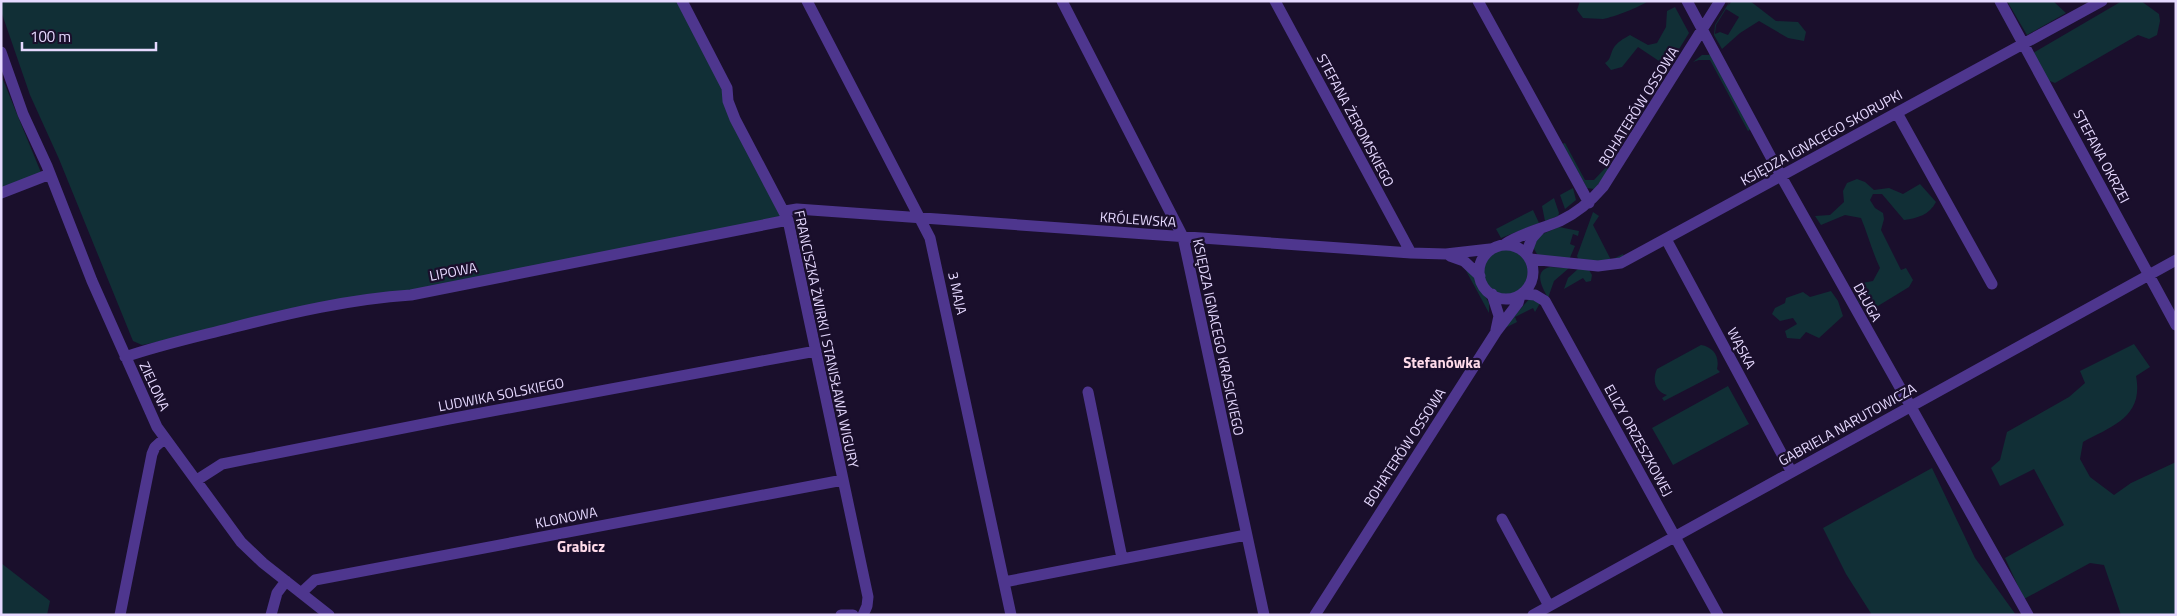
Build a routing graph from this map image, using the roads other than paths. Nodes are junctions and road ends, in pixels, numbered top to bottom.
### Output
1 (682, 1) edge
2 (807, 1) edge
3 (1062, 1) edge
4 (1275, 1) edge
5 (1478, 1) edge
6 (1687, 1) edge
7 (1720, 1) edge
8 (2000, 1) edge
9 (2102, 1) edge
10 (1702, 30) junction
11 (2023, 44) junction
12 (1, 52) edge
13 (1897, 113) junction
14 (50, 174) junction
15 (1781, 176) junction
16 (1, 193) edge
17 (1589, 202) junction
18 (786, 215) junction
19 (922, 219) junction
20 (1541, 228) junction
21 (1183, 237) junction
22 (1666, 239) junction
23 (1505, 244) junction
24 (1490, 249) junction
25 (1411, 253) junction
26 (1446, 254) junction
27 (1528, 257) junction
28 (2176, 260) edge
29 (1546, 262) junction
30 (1533, 274) junction
31 (2148, 275) junction
32 (1480, 276) junction
33 (1992, 284) dead end
34 (1492, 294) junction
35 (1521, 295) junction
36 (2176, 325) edge
37 (1496, 332) junction
38 (816, 351) junction
39 (125, 357) junction
40 (1088, 392) dead end
41 (1910, 406) junction
42 (165, 438) junction
43 (1791, 471) junction
44 (197, 480) junction
45 (843, 480) junction
46 (1502, 519) dead end
47 (1246, 535) junction
48 (1676, 537) junction
49 (1122, 558) junction
50 (286, 581) junction
51 (1004, 582) junction
52 (301, 593) junction
53 (1549, 606) junction
54 (120, 615) edge
55 (270, 615) edge
56 (329, 615) edge
57 (841, 615) edge
58 (853, 615) edge
59 (863, 615) edge
60 (1011, 615) edge
61 (1264, 615) edge
62 (1315, 615) edge
63 (1533, 615) edge
64 (1718, 615) edge
65 (2028, 615) edge

1 - 18 street, FRANCISZKA ŻWIRKI I STANISŁAWA WIGURY
2 - 19 street, 3 MAJA
3 - 21 street, KSIĘDZA IGNACEGO KRASICKIEGO
4 - 25 street, STEFANA ŻEROMSKIEGO
5 - 17 street
6 - 10 street, DŁUGA
7 - 10 street, BOHATERÓW OSSOWA
8 - 11 street, STEFANA OKRZEI
9 - 11 street, KSIĘDZA IGNACEGO SKORUPKI
10 - 15 street, DŁUGA
10 - 17 street, BOHATERÓW OSSOWA
11 - 13 street, KSIĘDZA IGNACEGO SKORUPKI
11 - 31 street, STEFANA OKRZEI
12 - 14 street, ZIELONA
13 - 15 street, KSIĘDZA IGNACEGO SKORUPKI
13 - 33 street
14 - 16 street
14 - 39 street, ZIELONA
15 - 22 street, KSIĘDZA IGNACEGO SKORUPKI
15 - 41 street, DŁUGA
17 - 20 street, BOHATERÓW OSSOWA
18 - 19 street, KRÓLEWSKA
18 - 38 street, FRANCISZKA ŻWIRKI I STANISŁAWA WIGURY
18 - 39 street, LIPOWA
19 - 21 street, KRÓLEWSKA
19 - 51 street, 3 MAJA
20 - 23 street, BOHATERÓW OSSOWA
20 - 27 street
21 - 25 street, KRÓLEWSKA
21 - 47 street, KSIĘDZA IGNACEGO KRASICKIEGO
22 - 29 street, KSIĘDZA IGNACEGO SKORUPKI
22 - 43 street, WĄSKA
23 - 24 street
23 - 27 street
24 - 26 street, KRÓLEWSKA
24 - 32 street
25 - 26 street, KRÓLEWSKA
26 - 32 street
27 - 29 street, KSIĘDZA IGNACEGO SKORUPKI
27 - 30 street
28 - 31 street, GABRIELA NARUTOWICZA
29 - 30 street
30 - 35 street
31 - 36 street, STEFANA OKRZEI
31 - 41 street, GABRIELA NARUTOWICZA
32 - 34 street
34 - 35 street
34 - 37 street
35 - 37 street, BOHATERÓW OSSOWA
35 - 48 street, ELIZY ORZESZKOWEJ
37 - 62 street, BOHATERÓW OSSOWA
38 - 44 street, LUDWIKA SOLSKIEGO
38 - 45 street, FRANCISZKA ŻWIRKI I STANISŁAWA WIGURY
39 - 42 street, ZIELONA
40 - 49 street
41 - 43 street, GABRIELA NARUTOWICZA
41 - 65 street, DŁUGA
42 - 44 street, ZIELONA
42 - 54 street
43 - 48 street, GABRIELA NARUTOWICZA
44 - 50 street, ZIELONA
45 - 52 street, KLONOWA
45 - 59 street, FRANCISZKA ŻWIRKI I STANISŁAWA WIGURY
46 - 53 street
47 - 49 street
47 - 61 street, KSIĘDZA IGNACEGO KRASICKIEGO
48 - 53 street, GABRIELA NARUTOWICZA
48 - 64 street, ELIZY ORZESZKOWEJ
49 - 51 street
50 - 52 street, ZIELONA
50 - 55 street
51 - 60 street, 3 MAJA
52 - 56 street, ZIELONA
53 - 63 street, GABRIELA NARUTOWICZA
57 - 58 street

